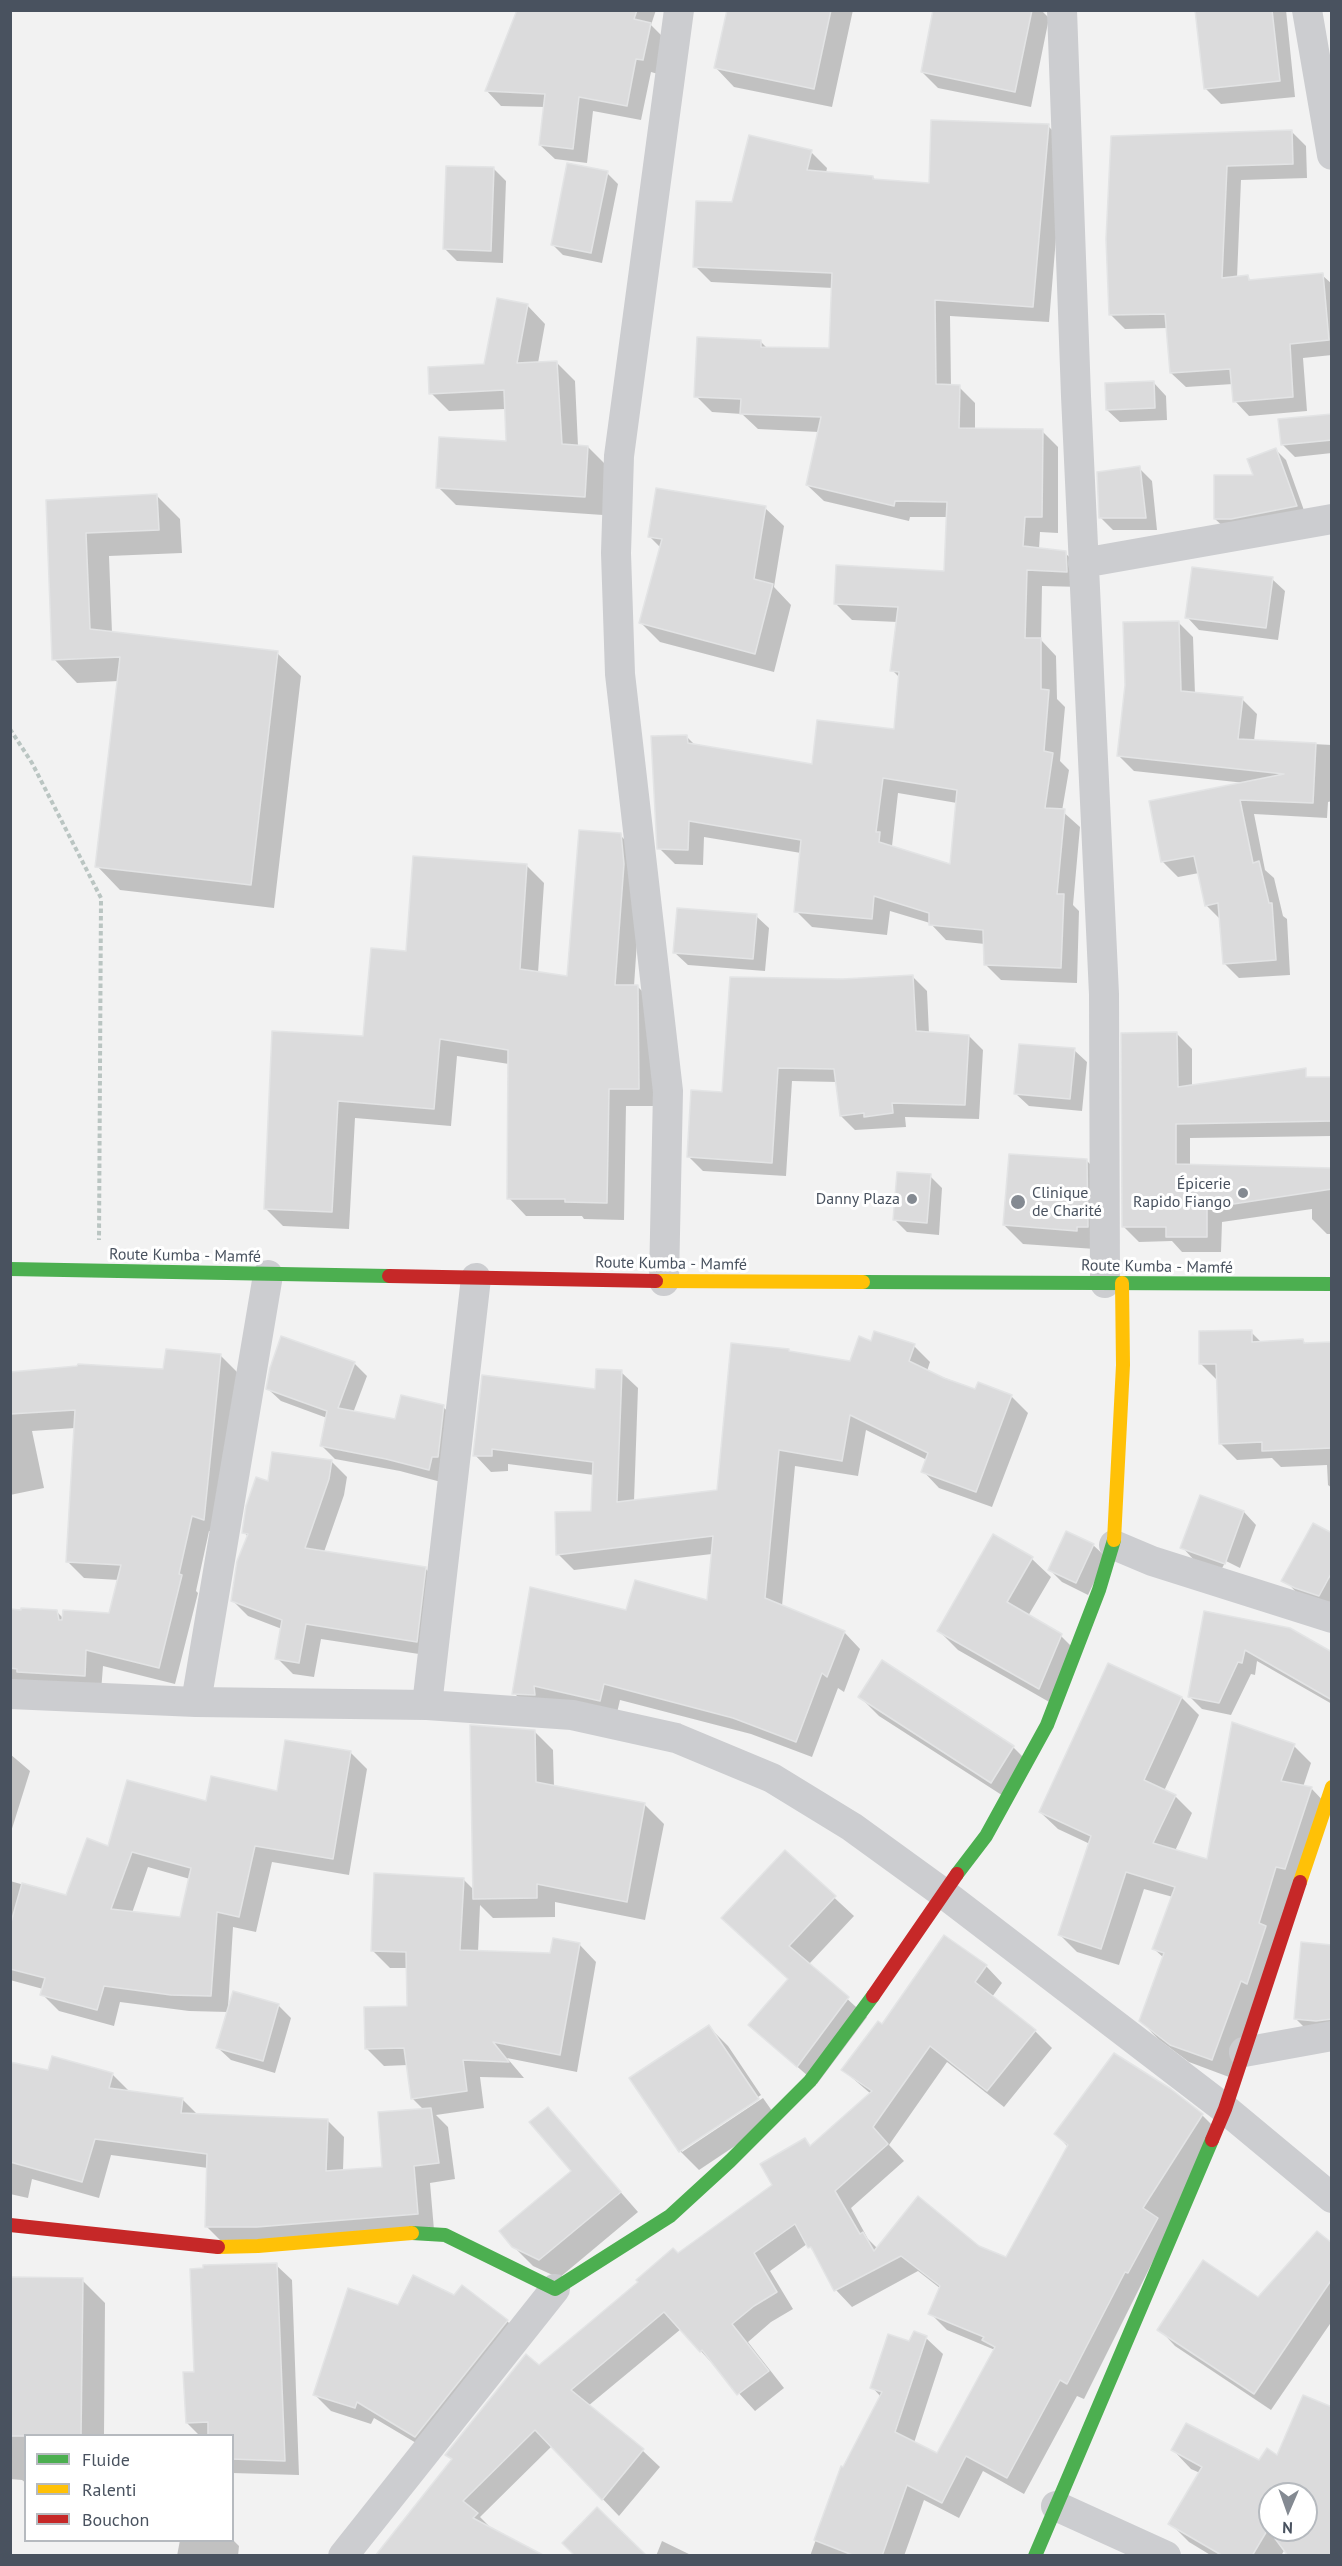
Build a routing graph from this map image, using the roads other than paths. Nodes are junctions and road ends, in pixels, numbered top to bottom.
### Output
1 (679, 10) edge
2 (1062, 10) edge
3 (1307, 10) edge
4 (1332, 155) edge
5 (1332, 519) edge
6 (1083, 563) junction
7 (10, 1269) edge
8 (268, 1275) junction
9 (476, 1278) junction
10 (664, 1281) junction
11 (1113, 1283) junction
12 (1332, 1284) edge
13 (1114, 1545) junction
14 (1332, 1618) edge
15 (10, 1694) edge
16 (196, 1702) junction
17 (427, 1705) junction
18 (1332, 1787) edge
19 (942, 1893) junction
20 (1332, 2036) edge
21 (1244, 2052) junction
22 (1225, 2109) junction
23 (1332, 2198) edge
24 (10, 2225) edge
25 (555, 2289) junction
26 (1056, 2506) junction
27 (343, 2556) edge
28 (1035, 2556) edge
29 (1166, 2556) edge

1 - 10 street
2 - 6 street
3 - 4 street
5 - 6 street
6 - 11 street
7 - 8 main road, Route Kumba - Mamfé
8 - 9 main road, Route Kumba - Mamfé
8 - 16 street
9 - 10 main road, Route Kumba - Mamfé
9 - 17 street
10 - 11 main road, Route Kumba - Mamfé
11 - 12 main road, Route Kumba - Mamfé
11 - 13 main road
13 - 14 street
13 - 19 main road
15 - 16 street
16 - 17 street
17 - 19 street
18 - 21 main road
19 - 22 street
19 - 25 main road
20 - 21 street
21 - 22 main road
22 - 23 street
22 - 26 main road
24 - 25 main road
25 - 27 street
26 - 28 main road
26 - 29 street

